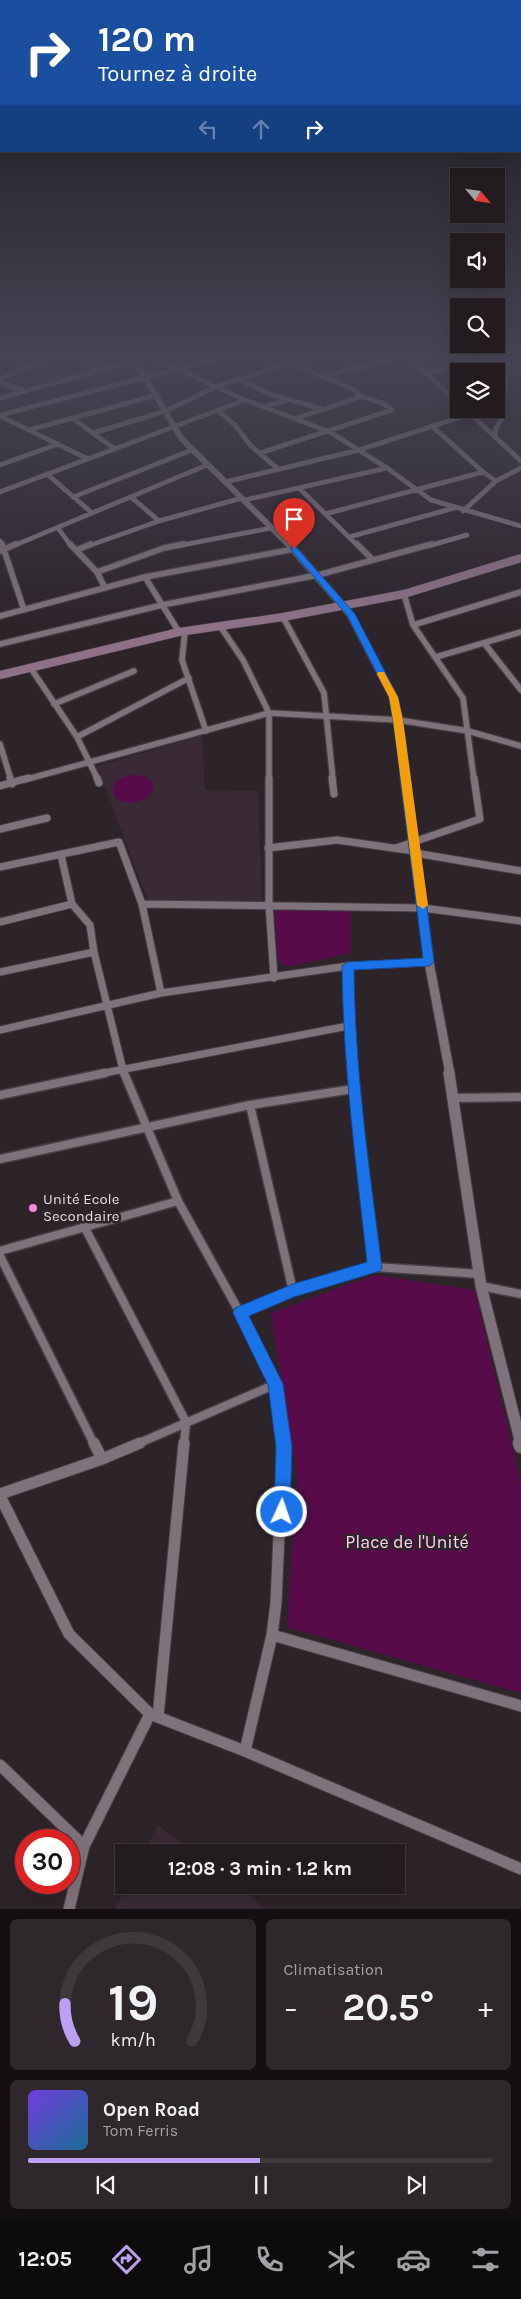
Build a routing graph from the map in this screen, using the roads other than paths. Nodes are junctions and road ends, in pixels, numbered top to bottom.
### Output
1 (47, 448) edge
2 (66, 448) edge
3 (255, 448) edge
4 (276, 448) edge
5 (357, 448) edge
6 (366, 448) edge
7 (456, 448) edge
8 (509, 448) edge
9 (115, 449) edge
10 (192, 450) joint
11 (360, 450) junction
12 (260, 453) junction
13 (88, 459) junction
14 (521, 461) edge
15 (0, 465) edge
16 (207, 465) junction
17 (278, 468) junction
18 (387, 468) junction
19 (521, 468) edge
20 (483, 472) junction
21 (47, 474) junction
22 (496, 481) junction
23 (225, 482) junction
24 (299, 488) junction
25 (415, 490) junction
26 (0, 492) edge
27 (73, 497) junction
28 (131, 498) junction
29 (244, 499) junction
30 (454, 508) junction
31 (463, 511) junction
32 (92, 513) junction
33 (325, 514) junction
34 (158, 520) junction
35 (521, 526) edge
36 (58, 528) junction
37 (272, 528) junction
38 (467, 535) dead end
39 (349, 537) junction
40 (0, 541) edge
41 (294, 549) junction
42 (2, 550) edge
43 (78, 550) junction
44 (521, 558) edge
45 (373, 560) junction
46 (97, 572) junction
47 (318, 575) junction
48 (145, 578) junction
49 (105, 588) junction
50 (521, 592) edge
51 (404, 594) junction
52 (162, 605) junction
53 (344, 606) junction
54 (24, 610) junction
55 (0, 616) edge
56 (283, 617) junction
57 (413, 625) junction
58 (220, 626) junction
59 (182, 632) junction
60 (521, 632) edge
61 (484, 643) junction
62 (0, 644) edge
63 (436, 657) junction
64 (30, 667) junction
65 (134, 672) dead end
66 (0, 675) edge
67 (189, 678) junction
68 (521, 690) edge
69 (54, 704) junction
70 (269, 714) junction
71 (328, 718) junction
72 (398, 720) junction
73 (206, 731) junction
74 (468, 731) junction
75 (77, 737) junction
76 (0, 744) edge
77 (521, 746) edge
78 (92, 762) junction
79 (99, 783) dead end
80 (12, 784) junction
81 (0, 786) edge
82 (334, 794) dead end
83 (48, 818) dead end
84 (0, 829) edge
85 (268, 848) junction
86 (414, 849) junction
87 (61, 855) junction
88 (0, 867) edge
89 (521, 871) edge
90 (72, 904) junction
91 (142, 904) junction
92 (269, 905) junction
93 (423, 908) junction
94 (0, 922) edge
95 (521, 922) edge
96 (94, 952) junction
97 (429, 962) junction
98 (348, 966) junction
99 (0, 972) edge
100 (274, 978) junction
101 (161, 993) junction
102 (107, 1006) junction
103 (348, 1026) junction
104 (0, 1030) edge
105 (122, 1068) junction
106 (353, 1089) junction
107 (0, 1095) edge
108 (521, 1097) edge
109 (454, 1098) junction
110 (250, 1105) junction
111 (147, 1128) junction
112 (0, 1159) edge
113 (178, 1201) junction
114 (84, 1226) junction
115 (0, 1251) edge
116 (0, 1256) edge
117 (375, 1267) junction
118 (480, 1274) junction
119 (481, 1286) junction
120 (293, 1291) junction
121 (521, 1294) edge
122 (240, 1313) junction
123 (276, 1384) junction
124 (186, 1422) junction
125 (521, 1446) edge
126 (102, 1459) junction
127 (0, 1495) edge
128 (272, 1635) junction
129 (521, 1706) edge
130 (154, 1716) junction
131 (245, 1751) junction
132 (0, 1765) edge
133 (84, 1846) junction
134 (521, 1869) edge
135 (69, 1909) edge

1 - 15 street
2 - 13 street
3 - 12 street
4 - 12 street
5 - 11 street
6 - 11 street
7 - 20 street
8 - 14 street
9 - 13 street
10 - 16 street
10 - 27 street
11 - 17 street
11 - 18 street
12 - 17 street
13 - 21 street
16 - 23 street
16 - 28 street
17 - 23 street
18 - 24 street
18 - 25 street
19 - 22 street
20 - 22 street
20 - 25 street
21 - 26 street
21 - 27 street
22 - 31 street
23 - 29 street
24 - 29 street
24 - 33 street
25 - 30 street
25 - 33 street
27 - 32 street
28 - 32 street
28 - 34 street
29 - 34 street
29 - 37 street
30 - 31 street
30 - 39 street
31 - 35 street
32 - 36 street
33 - 39 street
34 - 43 street
36 - 42 street
36 - 43 street
37 - 41 street
37 - 46 street
38 - 45 street
39 - 45 street
40 - 42 street
41 - 47 street
41 - 48 street
42 - 54 street
43 - 46 street
44 - 51 main road
45 - 47 street
46 - 49 street
47 - 52 street
47 - 53 street
48 - 49 street
48 - 52 street
49 - 54 street
50 - 57 street
51 - 53 main road
51 - 57 street
52 - 59 street
52 - 62 street
53 - 56 main road
53 - 72 street
54 - 55 street
56 - 58 main road
56 - 71 street
57 - 63 street
58 - 59 main road
58 - 70 street
59 - 64 main road
59 - 67 street
60 - 61 street
61 - 63 street
61 - 68 street
63 - 74 street
64 - 66 main road
64 - 69 street
65 - 69 street
67 - 73 street
67 - 75 street
69 - 75 street
70 - 71 street
70 - 73 street
70 - 85 street
71 - 72 street
71 - 82 street
72 - 74 street
72 - 86 street
73 - 78 street
74 - 77 street
74 - 86 street
75 - 78 street
76 - 80 street
78 - 79 street
78 - 80 street
80 - 81 street
83 - 84 street
85 - 86 street
85 - 92 street
86 - 89 street
86 - 93 street
87 - 88 street
87 - 90 street
87 - 91 street
90 - 94 street
90 - 96 street
91 - 92 street
91 - 101 street
92 - 93 street
92 - 100 street
93 - 95 street
93 - 97 street
96 - 99 street
96 - 102 street
97 - 98 street
97 - 109 street
98 - 100 street
98 - 103 street
100 - 101 street
101 - 102 street
102 - 104 street
102 - 105 street
103 - 105 street
103 - 106 street
105 - 107 street
105 - 111 street
106 - 110 street
106 - 117 street
108 - 109 street
109 - 118 street
110 - 111 street
110 - 120 street
111 - 112 street
111 - 113 street
113 - 114 street
113 - 122 street
114 - 115 street
114 - 124 street
116 - 126 street
117 - 118 street
117 - 120 street
118 - 119 street
119 - 121 street
119 - 125 street
120 - 122 street
122 - 123 street
123 - 124 street
123 - 128 street
124 - 126 street
124 - 130 street
126 - 127 street
127 - 130 street
128 - 129 street
128 - 131 street
130 - 131 street
130 - 133 street
131 - 134 street
132 - 133 street
133 - 135 street

